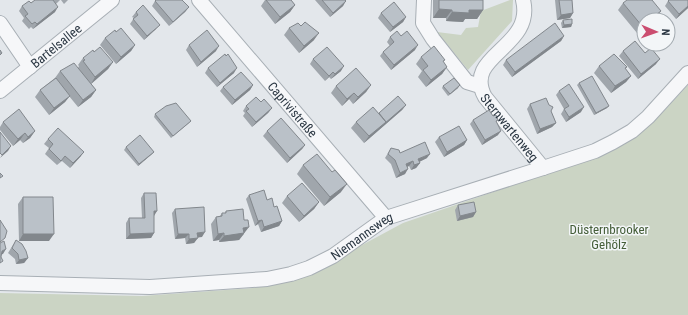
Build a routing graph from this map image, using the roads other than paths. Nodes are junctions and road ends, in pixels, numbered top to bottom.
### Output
1 (112, 0) edge
2 (199, 0) edge
3 (424, 0) edge
4 (523, 0) edge
5 (0, 23) edge
6 (30, 67) junction
7 (688, 73) edge
8 (480, 86) junction
9 (0, 91) edge
10 (543, 168) junction
11 (386, 218) junction
12 (0, 283) edge

1 - 6 street, Bartelsallee
2 - 11 street, Caprivistraße
3 - 8 street, Sternwartenweg
4 - 8 street, Sternwartenweg
5 - 6 street
6 - 9 street, Bartelsallee
7 - 10 street, Niemannsweg
8 - 10 street, Sternwartenweg
10 - 11 street, Niemannsweg
11 - 12 street, Niemannsweg

